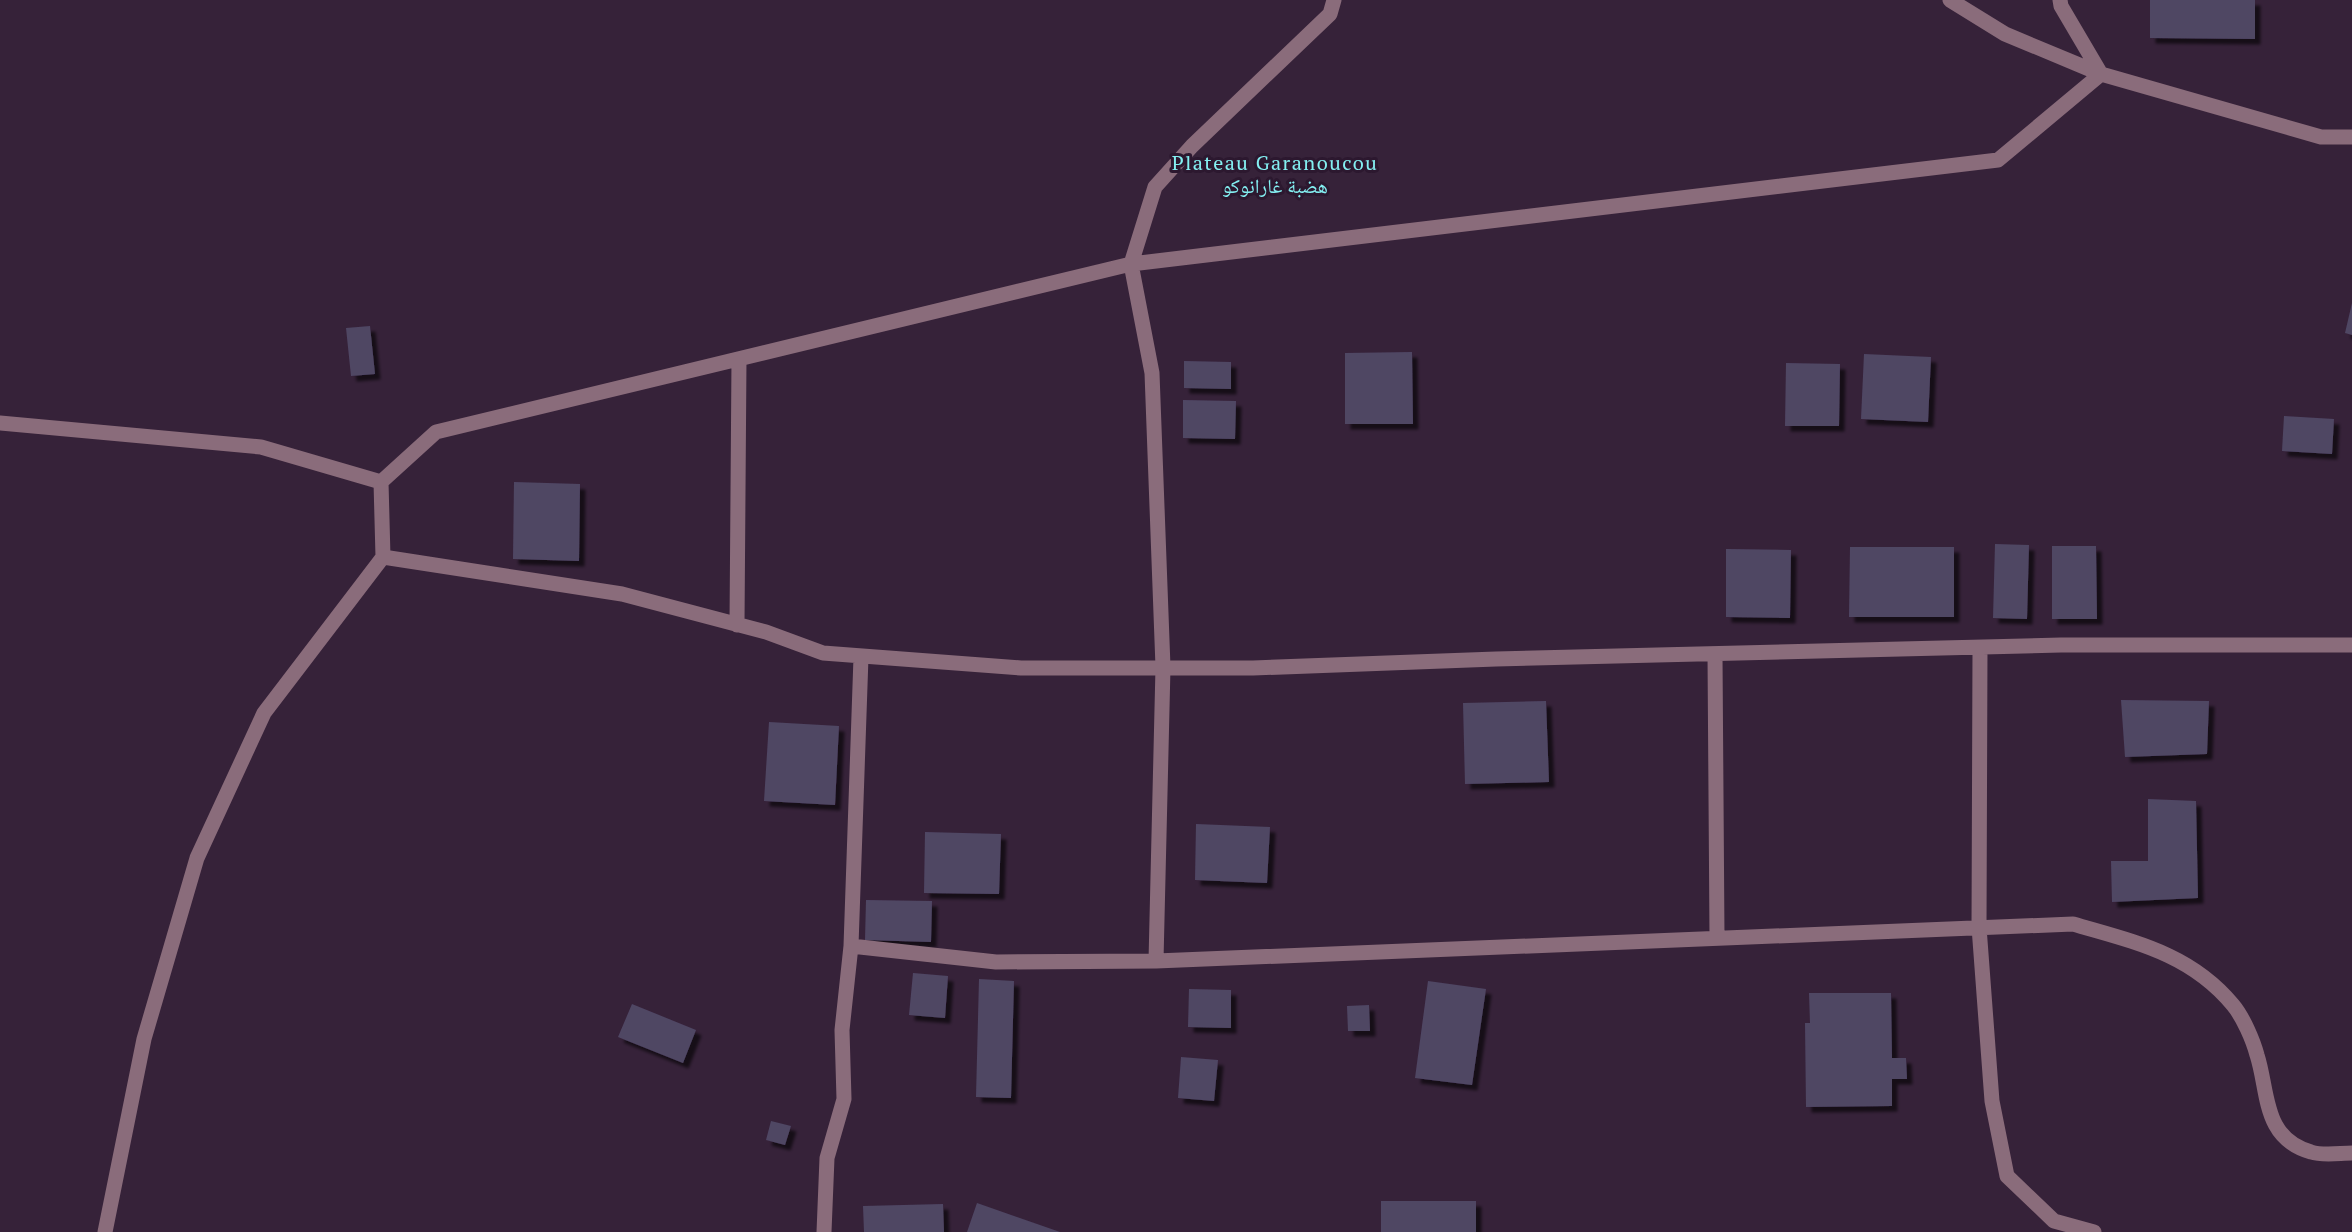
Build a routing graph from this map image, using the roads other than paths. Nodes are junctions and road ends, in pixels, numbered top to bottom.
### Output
1 (1334, 0) edge
2 (1950, 0) edge
3 (2060, 0) edge
4 (2101, 74) junction
5 (2352, 137) edge
6 (1131, 264) junction
7 (739, 359) junction
8 (0, 423) edge
9 (381, 482) junction
10 (383, 557) junction
11 (737, 625) junction
12 (2352, 645) edge
13 (1980, 648) junction
14 (1715, 655) junction
15 (861, 657) junction
16 (1163, 668) junction
17 (1979, 927) junction
18 (1717, 937) junction
19 (851, 946) junction
20 (1156, 961) junction
21 (2352, 1153) edge
22 (105, 1232) edge
23 (824, 1232) edge
24 (2094, 1232) edge

1 - 6 street
2 - 4 street
3 - 4 street
4 - 5 street
4 - 6 street
6 - 7 street
6 - 16 street
7 - 9 street
7 - 11 street
8 - 9 street
9 - 10 street
10 - 11 street
10 - 22 street
11 - 15 street
12 - 13 street
13 - 14 street
13 - 17 street
14 - 16 street
14 - 18 street
15 - 16 street
15 - 19 street
16 - 20 street
17 - 18 street
17 - 21 street
17 - 24 street
18 - 20 street
19 - 20 street
19 - 23 street

